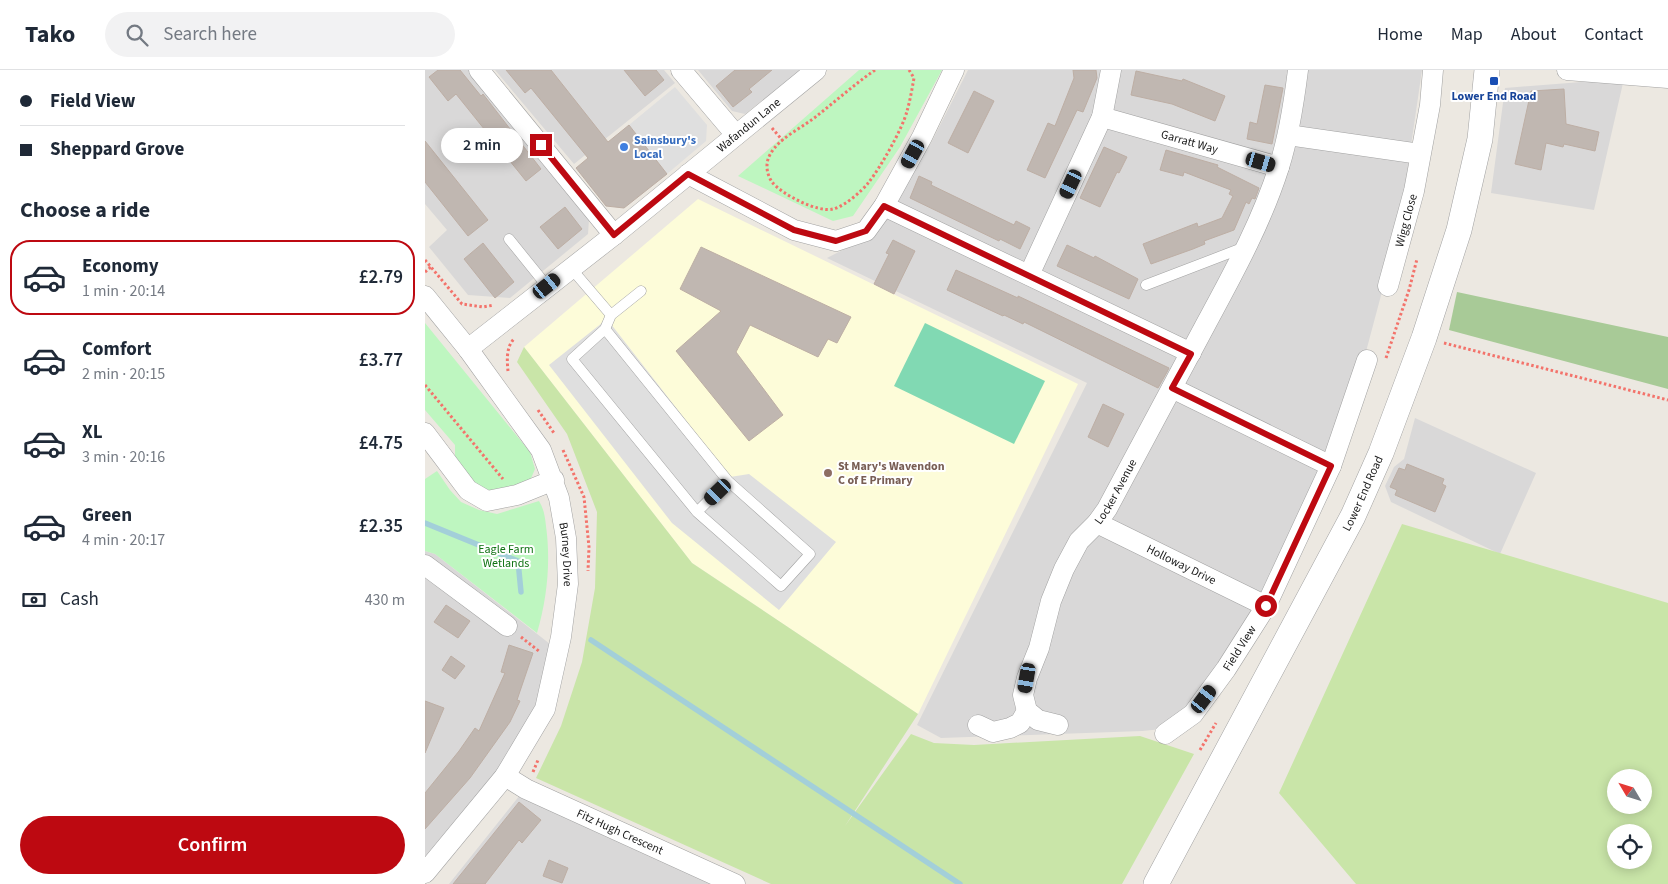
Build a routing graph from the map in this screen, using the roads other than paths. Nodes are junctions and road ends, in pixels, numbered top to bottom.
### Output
1 (479, 70) edge
2 (681, 70) edge
3 (816, 70) edge
4 (954, 70) edge
5 (1111, 70) edge
6 (1298, 70) edge
7 (1433, 70) edge
8 (1487, 70) edge
9 (1567, 70) edge
10 (1668, 78) edge
11 (1102, 117) junction
12 (737, 135) junction
13 (1288, 135) junction
14 (1420, 154) junction
15 (1279, 167) junction
16 (688, 174) junction
17 (884, 206) junction
18 (614, 235) junction
19 (509, 239) dead end
20 (1245, 246) junction
21 (570, 267) junction
22 (1029, 275) junction
23 (547, 286) junction
24 (1146, 286) dead end
25 (1388, 286) dead end
26 (641, 291) dead end
27 (425, 296) edge
28 (611, 315) junction
29 (605, 329) junction
30 (468, 349) junction
31 (1191, 354) junction
32 (1367, 360) dead end
33 (1172, 388) junction
34 (425, 433) edge
35 (1331, 466) junction
36 (553, 480) junction
37 (729, 481) junction
38 (697, 512) junction
39 (1097, 523) junction
40 (425, 565) edge
41 (1266, 606) junction
42 (507, 626) road end
43 (1027, 711) junction
44 (978, 725) dead end
45 (1058, 725) dead end
46 (1165, 734) dead end
47 (514, 781) junction
48 (425, 873) edge
49 (735, 884) edge
50 (1156, 884) edge

1 - 18 street
2 - 12 street
3 - 12 street, Wafandun Lane
4 - 17 street
5 - 11 street
6 - 13 street, Locker Avenue
7 - 14 street, Wigg Close
8 - 50 street, Lower End Road
9 - 10 street
11 - 15 street, Garratt Way
11 - 22 street
12 - 16 street, Wafandun Lane
13 - 14 street
13 - 15 street, Locker Avenue
14 - 25 street, Wigg Close
15 - 20 street, Locker Avenue
16 - 17 street
16 - 18 street, Wafandun Lane
17 - 22 street
18 - 21 street, Wafandun Lane
19 - 23 lane
20 - 24 lane
20 - 31 street, Locker Avenue
21 - 23 street, Wafandun Lane
21 - 28 lane
22 - 31 street
23 - 30 street, Wafandun Lane
26 - 28 lane
27 - 30 street, Burney Drive
28 - 29 lane
29 - 37 lane
29 - 38 lane
30 - 36 street, Burney Drive
31 - 33 street, Locker Avenue
32 - 35 street, Field View
33 - 35 street
33 - 39 street, Locker Avenue
34 - 36 street
35 - 41 street, Field View
36 - 47 street, Burney Drive
37 - 38 lane
37 - 38 lane
39 - 41 street, Holloway Drive
39 - 43 street, Locker Avenue
40 - 42 street
41 - 46 street, Field View
43 - 44 street
43 - 45 street
47 - 48 street, Burney Drive
47 - 49 street, Fitz Hugh Crescent

